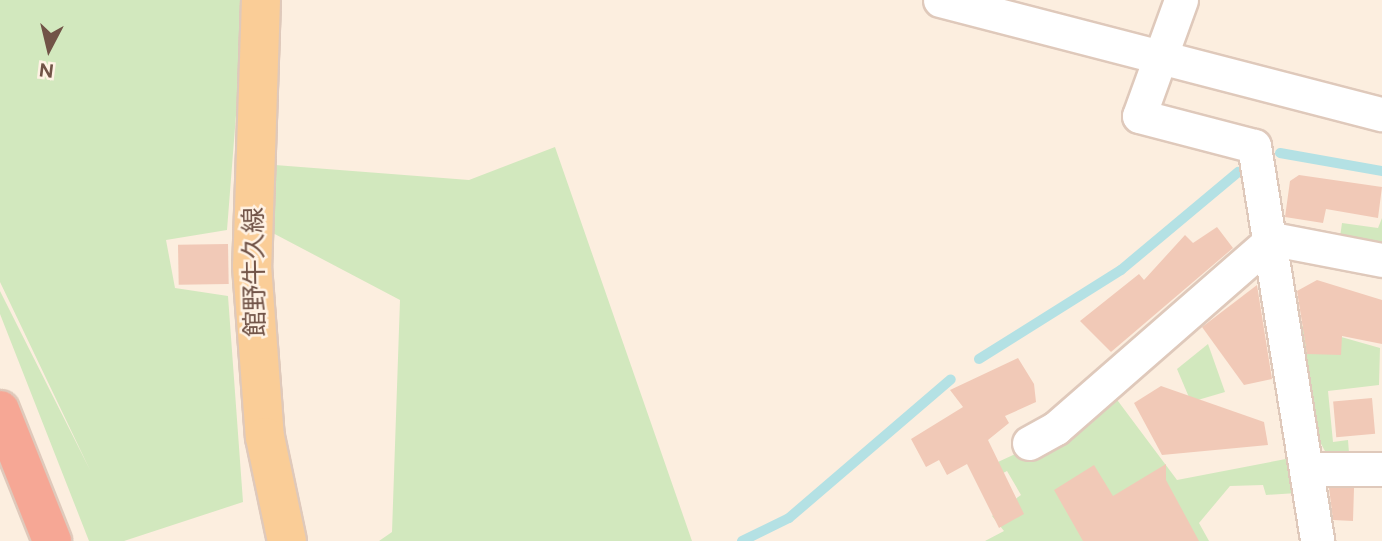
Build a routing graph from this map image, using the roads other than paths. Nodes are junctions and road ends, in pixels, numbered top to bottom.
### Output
1 (261, 0) edge
2 (940, 0) edge
3 (1181, 0) edge
4 (1157, 59) junction
5 (1382, 114) edge
6 (1273, 239) junction
7 (1382, 260) edge
8 (0, 410) edge
9 (1029, 443) dead end
10 (1382, 468) edge
11 (1306, 469) junction
12 (52, 541) edge
13 (287, 541) edge
14 (1317, 541) edge

1 - 13 main road, 館野牛久線
2 - 4 street
3 - 4 street
4 - 5 street
4 - 6 street
6 - 7 street
6 - 9 street
6 - 11 street
8 - 12 highway
10 - 11 street
11 - 14 street

